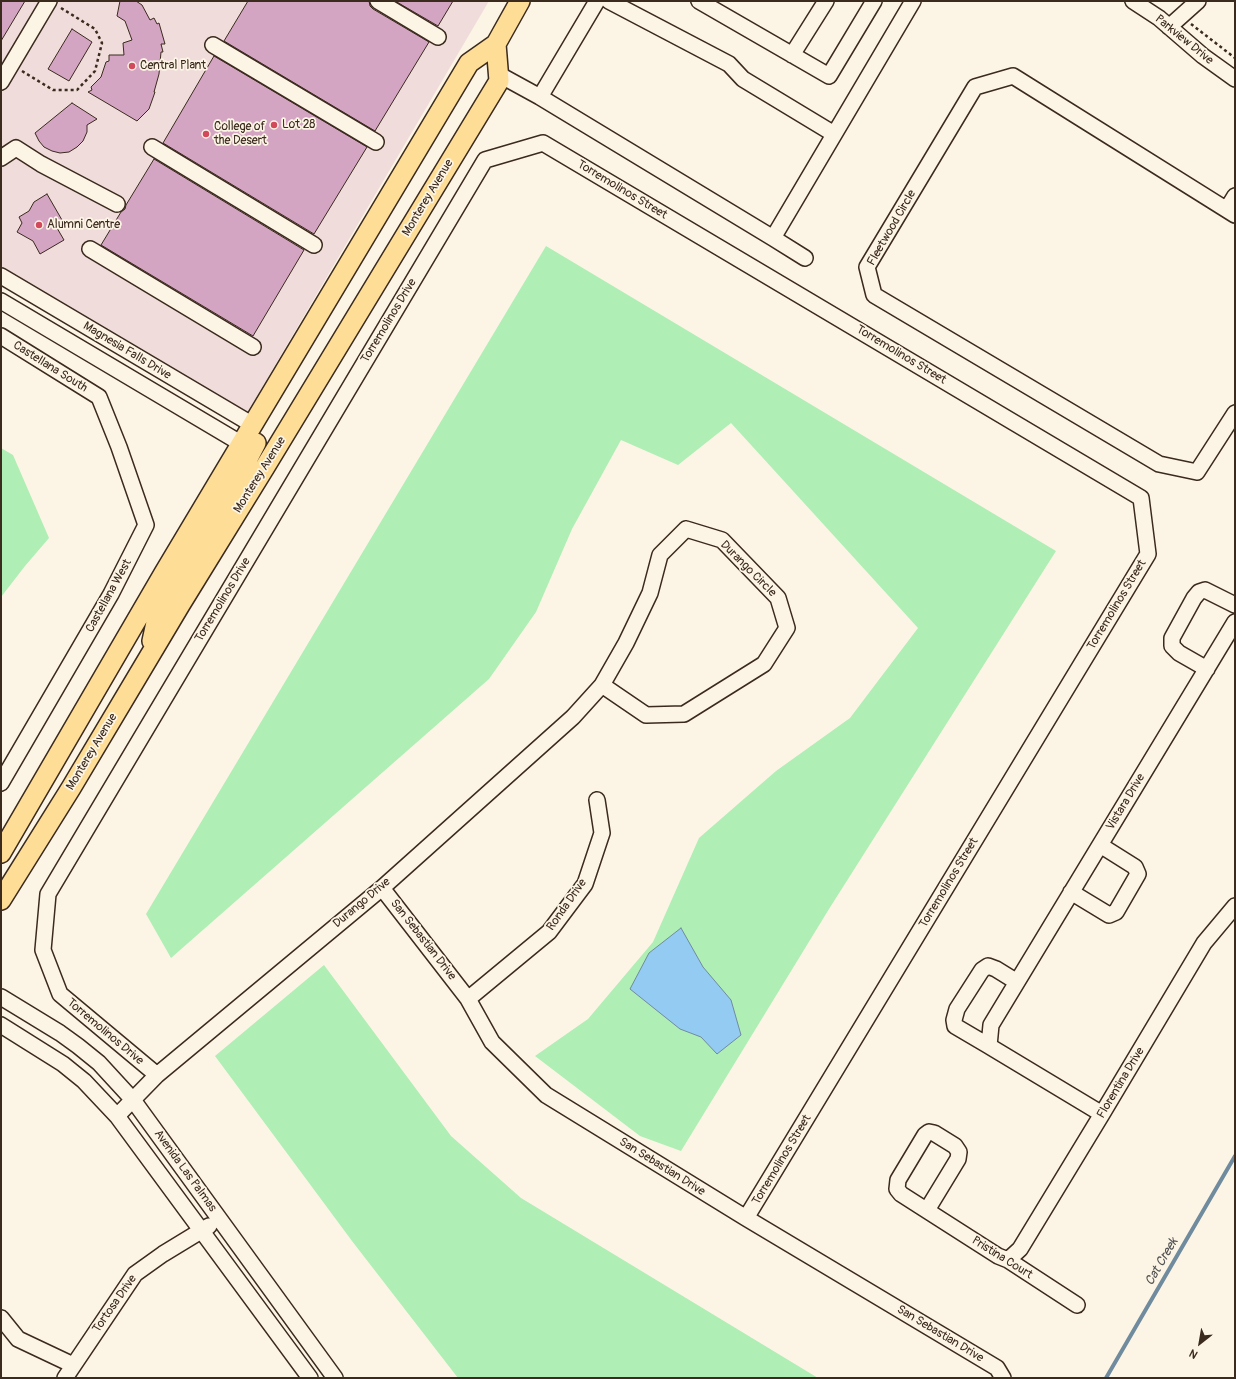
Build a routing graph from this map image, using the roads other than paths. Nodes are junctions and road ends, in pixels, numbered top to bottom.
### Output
1 (378, 1) edge
2 (520, 1) edge
3 (597, 1) edge
4 (609, 1) edge
5 (699, 1) edge
6 (826, 1) edge
7 (874, 1) edge
8 (913, 1) edge
9 (1133, 1) edge
10 (1198, 1) edge
11 (53, 3) edge
12 (1169, 27) junction
13 (438, 37) dead end
14 (496, 44) junction
15 (213, 45) dead end
16 (792, 55) junction
17 (498, 74) junction
18 (1235, 79) edge
19 (1, 82) edge
20 (540, 97) junction
21 (834, 134) junction
22 (376, 142) dead end
23 (543, 143) joint
24 (152, 146) dead end
25 (1, 158) edge
26 (1235, 196) edge
27 (117, 204) dead end
28 (1231, 212) edge
29 (773, 238) junction
30 (314, 245) dead end
31 (90, 249) dead end
32 (806, 258) dead end
33 (1, 276) edge
34 (1, 301) edge
35 (1, 336) edge
36 (253, 347) dead end
37 (99, 397) joint
38 (1235, 413) edge
39 (253, 425) junction
40 (242, 444) junction
41 (1235, 605) edge
42 (1234, 625) edge
43 (148, 658) junction
44 (1207, 669) junction
45 (602, 685) junction
46 (1, 783) edge
47 (596, 800) dead end
48 (1100, 845) junction
49 (1, 853) edge
50 (382, 888) junction
51 (1072, 892) junction
52 (1, 900) edge
53 (1235, 906) edge
54 (1017, 982) junction
55 (1, 997) edge
56 (468, 999) junction
57 (23, 1011) junction
58 (6, 1028) edge
59 (989, 1046) junction
60 (157, 1075) junction
61 (133, 1100) junction
62 (1102, 1114) junction
63 (117, 1116) junction
64 (927, 1210) junction
65 (746, 1218) junction
66 (219, 1219) junction
67 (202, 1231) junction
68 (1008, 1260) junction
69 (1077, 1305) dead end
70 (1, 1318) edge
71 (73, 1365) junction
72 (65, 1378) edge
73 (310, 1378) edge
74 (335, 1378) edge
75 (1003, 1378) edge

1 - 13 street
2 - 14 main road
3 - 20 street
4 - 21 street
5 - 16 street
6 - 16 street
7 - 16 street
8 - 21 street
9 - 12 street, Parkview Drive
10 - 12 street
11 - 19 street
12 - 18 street, Parkview Drive
14 - 17 main road, Monterey Avenue
14 - 39 main road
15 - 22 street
17 - 20 street
17 - 43 main road, Monterey Avenue
20 - 29 street
21 - 29 street
23 - 60 street, Torremolinos Drive
23 - 65 street, Torremolinos Street
24 - 30 street
25 - 27 street
26 - 28 street
28 - 38 street, Fleetwood Circle
29 - 32 street
31 - 36 street
33 - 39 street, Magnesia Falls Drive
34 - 40 street, Magnesia Falls Drive
35 - 37 street, Castellana South
37 - 46 street, Castellana West
39 - 40 main road
39 - 43 main road
40 - 49 main road
41 - 44 street
42 - 44 street, Vistara Drive
43 - 52 main road, Monterey Avenue
44 - 48 street, Vistara Drive
45 - 45 street, Durango Circle
45 - 50 street, Durango Drive
47 - 56 street, Ronda Drive
48 - 51 street, Vistara Drive
48 - 51 street
50 - 56 street, San Sebastian Drive
50 - 60 street, Durango Drive
51 - 54 street, Vistara Drive
53 - 62 street, Florentina Drive
54 - 59 street, Vistara Drive
54 - 59 street
55 - 57 street, Avenida Las Palmas
56 - 65 street, San Sebastian Drive
57 - 58 street
57 - 61 street, Avenida Las Palmas
58 - 63 street, Avenida Las Palmas
59 - 62 street
60 - 61 street, Durango Drive
61 - 63 street, Durango Drive
61 - 66 street, Avenida Las Palmas
62 - 68 street, Florentina Drive
63 - 67 street, Avenida Las Palmas
64 - 64 street, Pristina Court
64 - 68 street, Pristina Court
65 - 75 street, San Sebastian Drive
66 - 67 street, Tortosa Drive
66 - 74 street, Avenida Las Palmas
67 - 71 street, Tortosa Drive
67 - 73 street, Avenida Las Palmas
68 - 69 street, Pristina Court
70 - 71 street
71 - 72 street, Tortosa Drive

